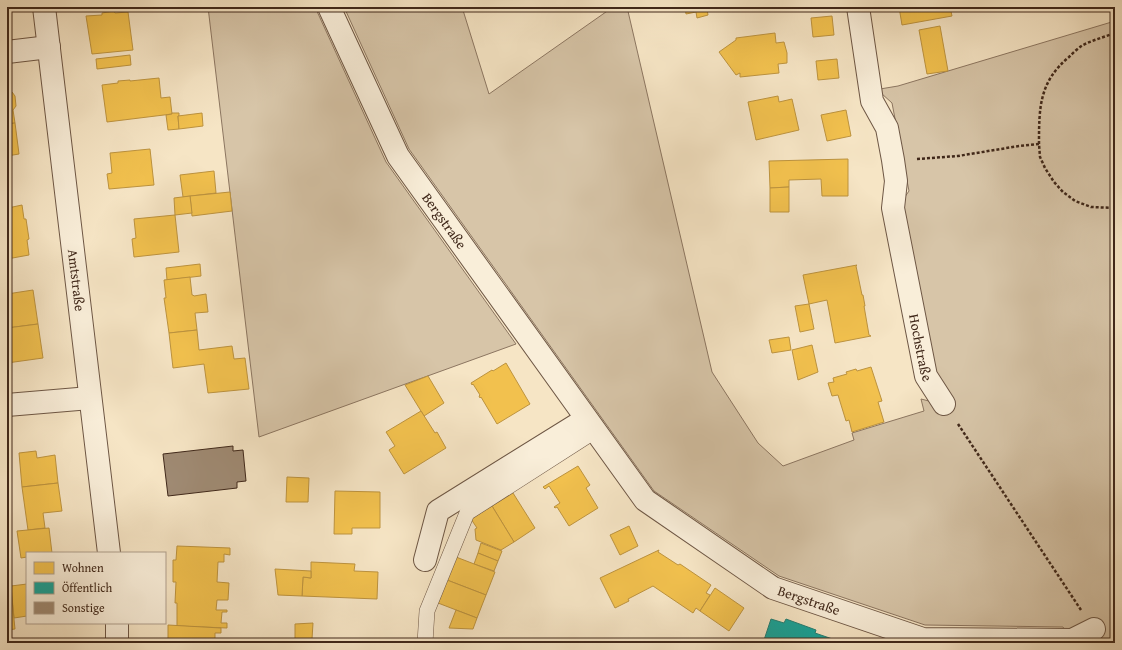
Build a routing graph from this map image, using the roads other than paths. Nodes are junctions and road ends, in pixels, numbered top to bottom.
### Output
1 (44, 7) edge
2 (329, 7) edge
3 (858, 7) edge
4 (49, 47) junction
5 (7, 52) edge
6 (90, 398) junction
7 (944, 404) road end
8 (7, 405) edge
9 (590, 425) junction
10 (109, 552) edge
11 (425, 560) dead end
12 (117, 624) edge
13 (1094, 629) road end
14 (117, 643) edge
15 (425, 643) edge

1 - 4 street, Amtstraße
2 - 9 street, Bergstraße
3 - 7 street, Hochstraße
4 - 5 street
4 - 6 street, Amtstraße
6 - 8 street
6 - 10 street, Amtstraße
9 - 11 street
9 - 13 street, Bergstraße
9 - 15 lane
12 - 14 street

